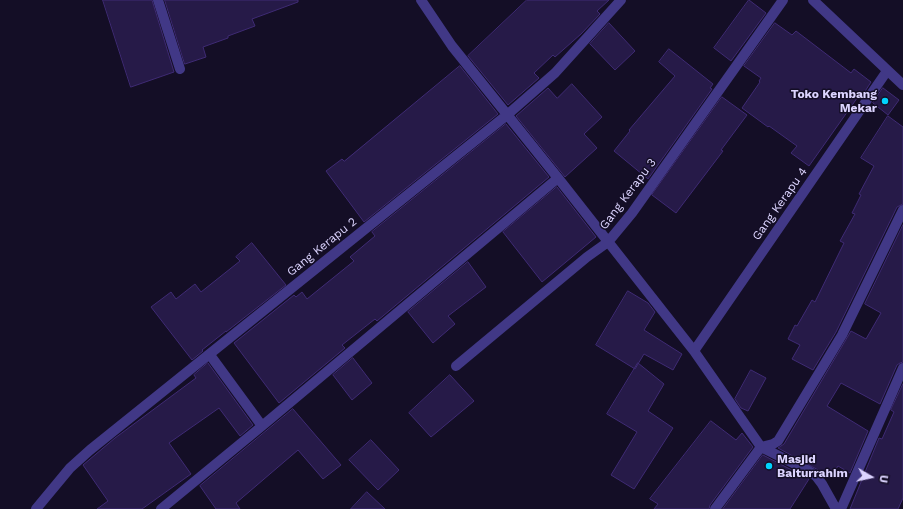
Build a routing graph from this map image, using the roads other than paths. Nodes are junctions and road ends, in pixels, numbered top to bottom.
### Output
1 (158, 0) edge
2 (421, 0) edge
3 (621, 0) edge
4 (783, 0) edge
5 (813, 0) edge
6 (180, 69) dead end
7 (888, 71) junction
8 (903, 85) edge
9 (507, 115) junction
10 (558, 178) junction
11 (903, 210) edge
12 (608, 242) junction
13 (694, 351) junction
14 (210, 355) junction
15 (456, 366) dead end
16 (903, 368) edge
17 (262, 426) junction
18 (761, 447) junction
19 (36, 509) edge
20 (161, 509) edge
21 (715, 509) edge
22 (836, 509) edge
23 (841, 509) edge

1 - 6 street
2 - 9 street
3 - 9 street, Gang Kerapu 2
4 - 12 street, Gang Kerapu 3
5 - 7 street
7 - 8 street
7 - 13 street, Gang Kerapu 4
9 - 10 street
9 - 14 street, Gang Kerapu 2
10 - 12 street
10 - 17 street
11 - 18 street
12 - 13 street
12 - 15 street, Gang Kerapu 3
13 - 18 street
14 - 17 street
14 - 19 street, Gang Kerapu 2
16 - 23 street
17 - 20 street
18 - 21 street
18 - 22 street

